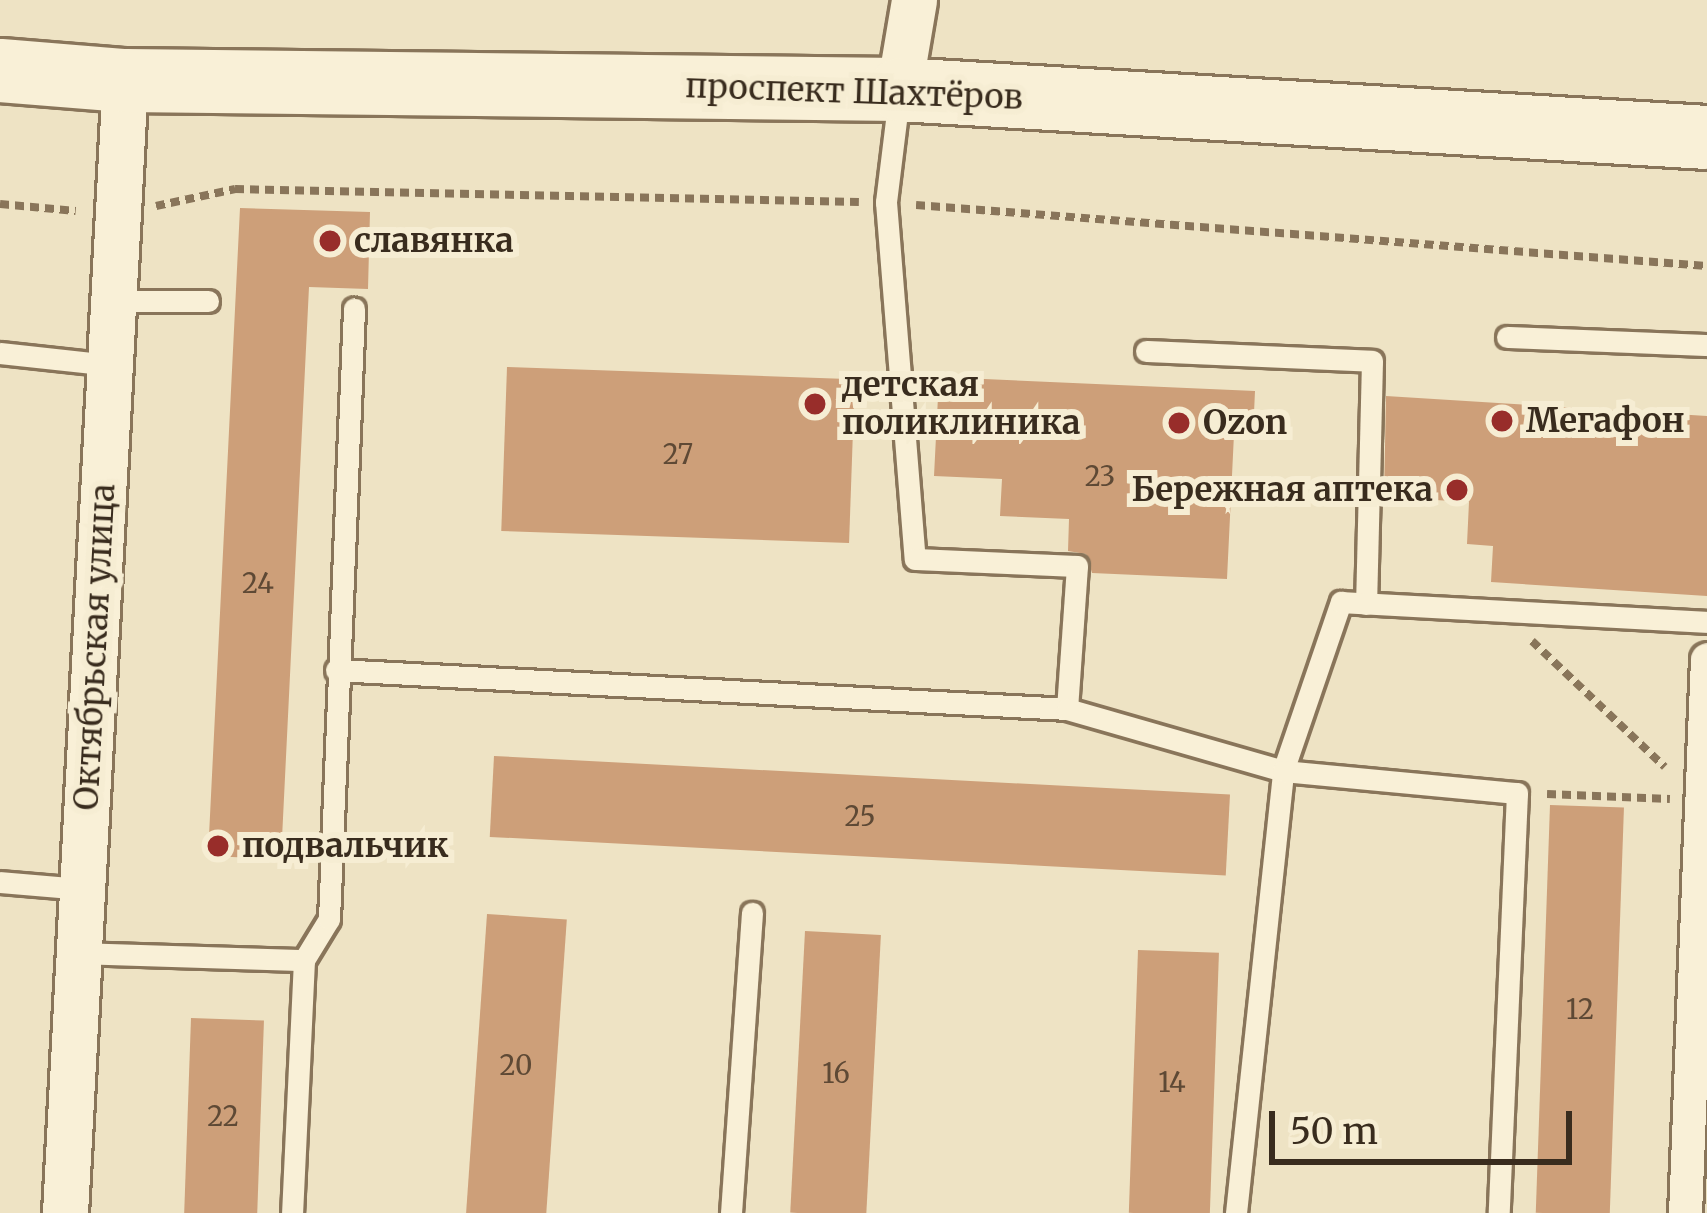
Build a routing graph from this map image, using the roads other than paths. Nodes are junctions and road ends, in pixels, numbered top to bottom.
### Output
1 (914, 0) edge
2 (0, 70) edge
3 (125, 80) junction
4 (899, 89) junction
5 (1707, 137) edge
6 (113, 301) junction
7 (208, 301) dead end
8 (354, 309) dead end
9 (1507, 337) dead end
10 (1707, 345) edge
11 (1146, 351) dead end
12 (0, 353) edge
13 (110, 365) junction
14 (1366, 604) junction
15 (1707, 622) edge
16 (1707, 659) edge
17 (336, 670) junction
18 (1066, 709) junction
19 (1282, 771) junction
20 (0, 882) edge
21 (82, 889) junction
22 (752, 913) dead end
23 (79, 953) junction
24 (304, 960) junction
25 (65, 1213) edge
26 (292, 1213) edge
27 (731, 1213) edge
28 (1236, 1213) edge
29 (1499, 1213) edge
30 (1685, 1213) edge

1 - 4 street
2 - 3 main road, проспект Шахтёров
3 - 4 main road, проспект Шахтёров
3 - 6 street, Октябрьская улица
4 - 5 main road, проспект Шахтёров
4 - 18 lane
6 - 7 lane
6 - 13 street, Октябрьская улица
8 - 17 lane
9 - 10 lane
11 - 14 lane
12 - 13 lane
13 - 21 street, Октябрьская улица
14 - 15 lane
14 - 19 lane
16 - 30 street
17 - 18 lane
17 - 24 lane
18 - 19 lane
19 - 28 lane
19 - 29 lane
20 - 21 lane
21 - 23 street, Октябрьская улица
22 - 27 lane
23 - 24 lane
23 - 25 street, Октябрьская улица
24 - 26 lane

